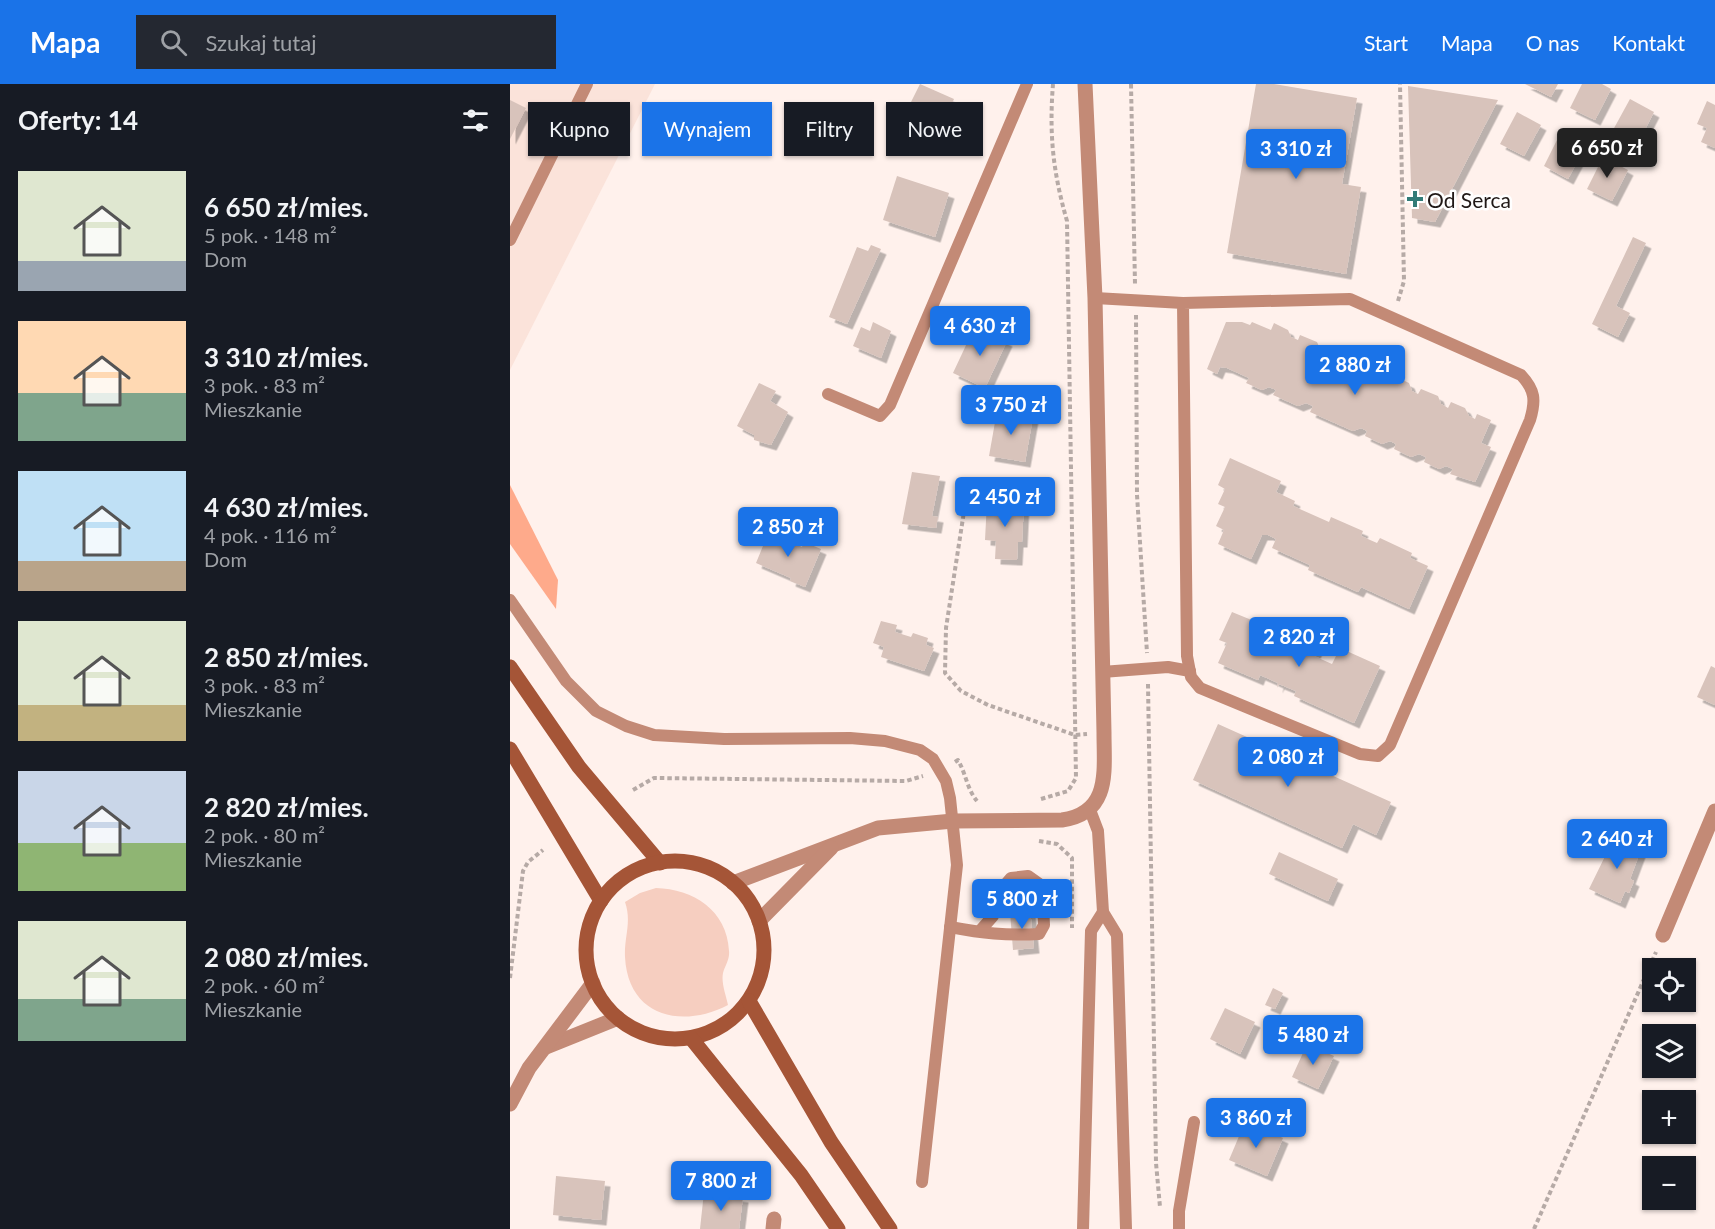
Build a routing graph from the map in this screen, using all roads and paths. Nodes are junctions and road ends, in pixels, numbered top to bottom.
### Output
1 (587, 84) edge
2 (1026, 84) edge
3 (1053, 84) edge
4 (1085, 84) edge
5 (1401, 84) edge
6 (510, 240) edge
7 (1095, 298) junction
8 (1183, 303) junction
9 (1391, 317) junction
10 (828, 394) dead end
11 (967, 492) dead end
12 (510, 600) edge
13 (510, 667) edge
14 (1190, 671) junction
15 (1102, 672) junction
16 (1075, 735) junction
17 (510, 749) edge
18 (939, 768) junction
19 (633, 790) dead end
20 (984, 806) dead end
21 (1090, 810) junction
22 (1715, 811) edge
23 (1036, 820) junction
24 (953, 821) junction
25 (834, 845) junction
26 (543, 850) dead end
27 (660, 863) junction
28 (733, 883) junction
29 (601, 901) junction
30 (1103, 912) junction
31 (759, 921) junction
32 (950, 927) junction
33 (979, 932) junction
34 (1663, 935) joint
35 (1072, 940) dead end
36 (510, 978) edge
37 (592, 983) junction
38 (749, 1001) junction
39 (618, 1018) junction
40 (691, 1038) junction
41 (546, 1047) junction
42 (510, 1104) edge
43 (1194, 1122) dead end
44 (922, 1182) dead end
45 (838, 1229) edge
46 (890, 1229) edge
47 (1083, 1229) edge
48 (1126, 1229) edge
49 (1179, 1229) edge
50 (1534, 1229) edge

1 - 6 lane
2 - 10 lane
3 - 16 path
4 - 7 street
5 - 9 path
7 - 8 lane
7 - 15 street
8 - 9 lane
8 - 14 lane
9 - 14 lane
11 - 16 path
12 - 18 lane
13 - 27 main road
14 - 15 lane
15 - 21 street
16 - 23 path
17 - 29 main road
18 - 19 path
18 - 20 path
18 - 24 lane
21 - 23 street
21 - 30 lane
22 - 34 street
23 - 24 street
23 - 35 path
24 - 25 street
24 - 32 lane
25 - 28 street
25 - 31 street
26 - 36 path
27 - 28 main road
27 - 29 main road
28 - 31 main road
29 - 37 main road
30 - 47 lane
30 - 48 lane
31 - 38 main road
32 - 33 lane
32 - 44 lane
33 - 33 lane
34 - 50 path
37 - 39 main road
37 - 41 street
38 - 40 main road
38 - 46 main road
39 - 40 main road
39 - 41 street
40 - 45 main road
41 - 42 street
43 - 49 lane

